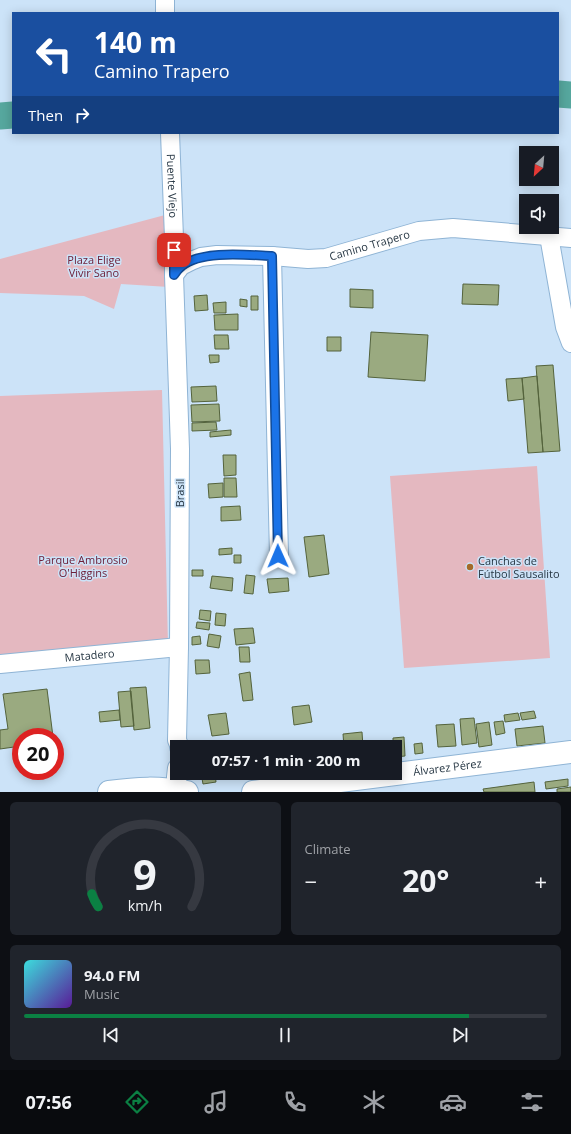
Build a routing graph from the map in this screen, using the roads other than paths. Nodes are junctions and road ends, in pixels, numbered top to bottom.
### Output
1 (164, 0) edge
2 (165, 12) edge
3 (170, 134) edge
4 (549, 236) junction
5 (174, 238) joint
6 (571, 238) edge
7 (272, 256) junction
8 (174, 275) junction
9 (571, 343) edge
10 (278, 556) dead end
11 (180, 647) junction
12 (0, 664) edge
13 (177, 740) edge
14 (571, 752) edge
15 (177, 780) edge
16 (109, 792) edge
17 (182, 792) edge
18 (253, 792) edge

1 - 2 street
3 - 5 street, Puente Viejo
4 - 6 street, Camino Trapero
4 - 7 street, Camino Trapero
4 - 9 street
5 - 8 street, Brasil
7 - 8 street, Camino Trapero
7 - 10 street
8 - 11 street, Brasil
11 - 12 street, Matadero
11 - 13 street, Brasil
14 - 18 main road, Álvarez Pérez
15 - 17 street
16 - 17 main road

